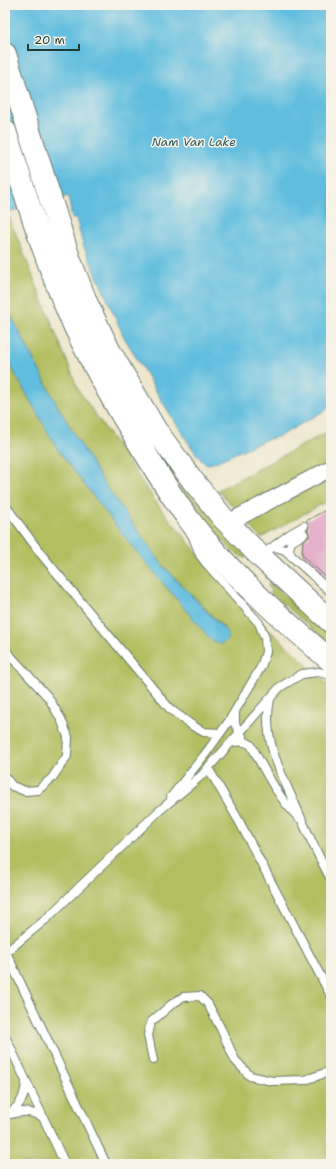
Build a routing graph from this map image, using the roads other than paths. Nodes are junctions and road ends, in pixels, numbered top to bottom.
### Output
1 (5, 54) edge
2 (5, 131) edge
3 (331, 468) edge
4 (5, 505) edge
5 (187, 517) junction
6 (228, 523) junction
7 (266, 553) junction
8 (291, 556) junction
9 (331, 592) edge
10 (283, 619) junction
11 (331, 622) edge
12 (5, 650) edge
13 (331, 661) edge
14 (331, 675) edge
15 (270, 699) junction
16 (235, 712) junction
17 (220, 733) junction
18 (240, 733) junction
19 (231, 743) junction
20 (251, 745) junction
21 (208, 768) junction
22 (5, 777) edge
23 (159, 812) junction
24 (302, 822) junction
25 (331, 879) edge
26 (5, 952) edge
27 (331, 996) edge
28 (5, 1036) edge
29 (153, 1060) dead end
30 (331, 1071) edge
31 (26, 1080) junction
32 (6, 1116) edge
33 (43, 1117) junction
34 (65, 1164) edge
35 (106, 1164) edge

1 - 6 main road
2 - 5 main road
3 - 6 street
4 - 17 lane
5 - 10 main road
5 - 16 lane
6 - 7 main road
7 - 8 lane
7 - 8 lane
7 - 10 main road
7 - 11 main road
8 - 9 lane
10 - 13 main road
12 - 22 lane
14 - 15 lane
15 - 18 lane
15 - 24 lane
16 - 17 lane
16 - 18 lane
17 - 23 lane
18 - 19 lane
18 - 20 lane
19 - 20 lane
19 - 21 lane
20 - 24 lane
21 - 23 lane
21 - 27 lane
23 - 26 lane
24 - 25 lane
26 - 35 lane
28 - 31 lane
29 - 30 lane
31 - 32 lane
31 - 33 lane
32 - 33 lane
33 - 34 lane

